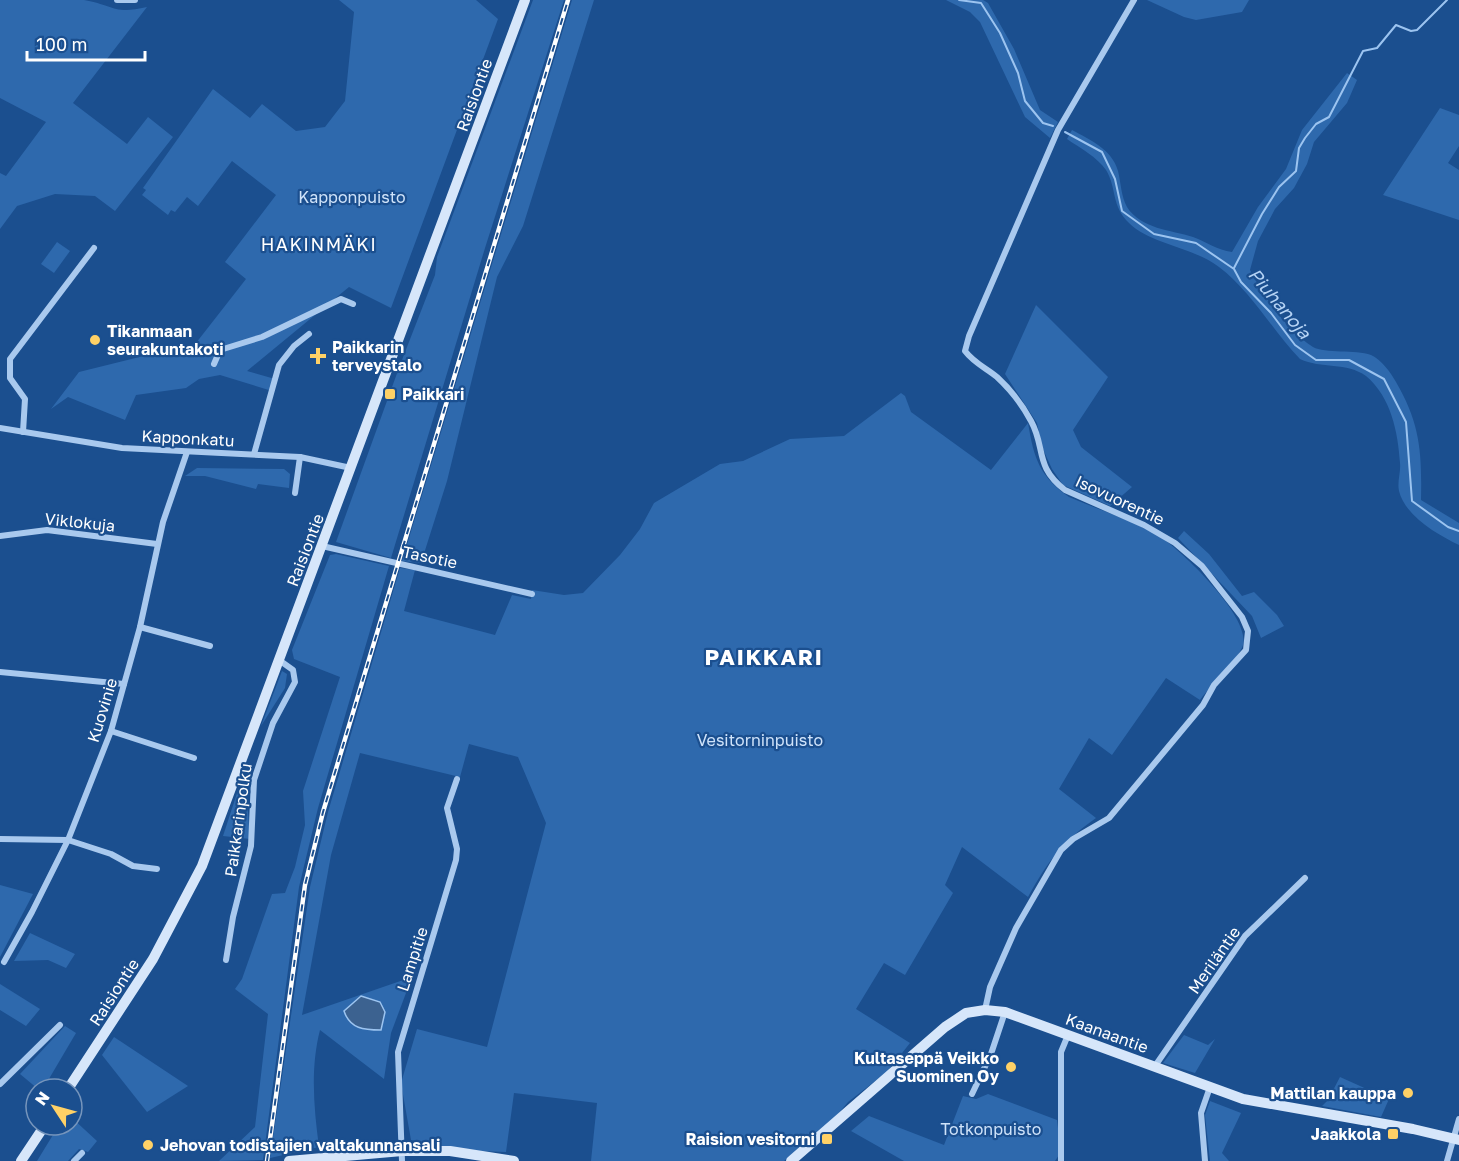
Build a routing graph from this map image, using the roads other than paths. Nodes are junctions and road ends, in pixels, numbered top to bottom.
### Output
1 (117, 0) edge
2 (135, 0) edge
3 (525, 0) edge
4 (1134, 0) edge
5 (94, 248) dead end
6 (353, 304) dead end
7 (309, 334) dead end
8 (214, 364) dead end
9 (0, 429) edge
10 (23, 432) junction
11 (187, 452) junction
12 (254, 454) junction
13 (300, 457) junction
14 (351, 468) junction
15 (295, 493) dead end
16 (0, 536) edge
17 (157, 544) junction
18 (322, 546) junction
19 (532, 594) dead end
20 (140, 627) junction
21 (210, 646) dead end
22 (279, 660) junction
23 (0, 672) edge
24 (124, 684) junction
25 (111, 731) junction
26 (194, 758) dead end
27 (457, 779) dead end
28 (0, 839) edge
29 (68, 840) junction
30 (157, 869) dead end
31 (1305, 878) dead end
32 (226, 960) dead end
33 (4, 962) dead end
34 (985, 1010) junction
35 (1005, 1012) junction
36 (60, 1025) dead end
37 (1068, 1035) junction
38 (1155, 1066) junction
39 (76, 1077) edge
40 (0, 1084) edge
41 (1210, 1087) junction
42 (972, 1094) dead end
43 (1459, 1119) edge
44 (37, 1137) edge
45 (1456, 1139) edge
46 (82, 1153) dead end
47 (402, 1156) edge
48 (21, 1161) edge
49 (74, 1161) edge
50 (289, 1161) edge
51 (514, 1161) edge
52 (791, 1161) edge
53 (1061, 1161) edge
54 (1205, 1161) edge
55 (1447, 1161) edge

1 - 2 street
3 - 14 main road, Raisiontie
4 - 34 street, Isovuorentie
5 - 10 street
6 - 8 street
7 - 12 street
9 - 10 street, Kapponkatu
10 - 11 street, Kapponkatu
11 - 12 street, Kapponkatu
11 - 17 street, Kuovinie
12 - 13 street, Kapponkatu
13 - 14 street, Kapponkatu
13 - 15 street
14 - 18 main road, Raisiontie
16 - 17 street, Viklokuja
17 - 20 street, Kuovinie
18 - 19 street, Tasotie
18 - 22 main road, Raisiontie
20 - 21 street
20 - 24 street, Kuovinie
22 - 32 street, Paikkarinpolku
22 - 39 main road, Raisiontie
23 - 24 street
24 - 25 street, Kuovinie
25 - 26 street
25 - 29 street, Kuovinie
27 - 47 street, Lampitie
28 - 29 street
29 - 30 street
29 - 33 street, Kuovinie
31 - 38 street, Meriläntie
34 - 35 main road, Kaanaantie
34 - 52 main road, Kaanaantie
35 - 37 main road, Kaanaantie
35 - 42 street
36 - 40 street
37 - 38 main road, Kaanaantie
37 - 53 street
38 - 41 main road, Kaanaantie
41 - 45 main road, Kaanaantie
41 - 54 street
43 - 45 street
44 - 48 main road
45 - 55 street
46 - 49 street
47 - 50 main road
47 - 51 main road

